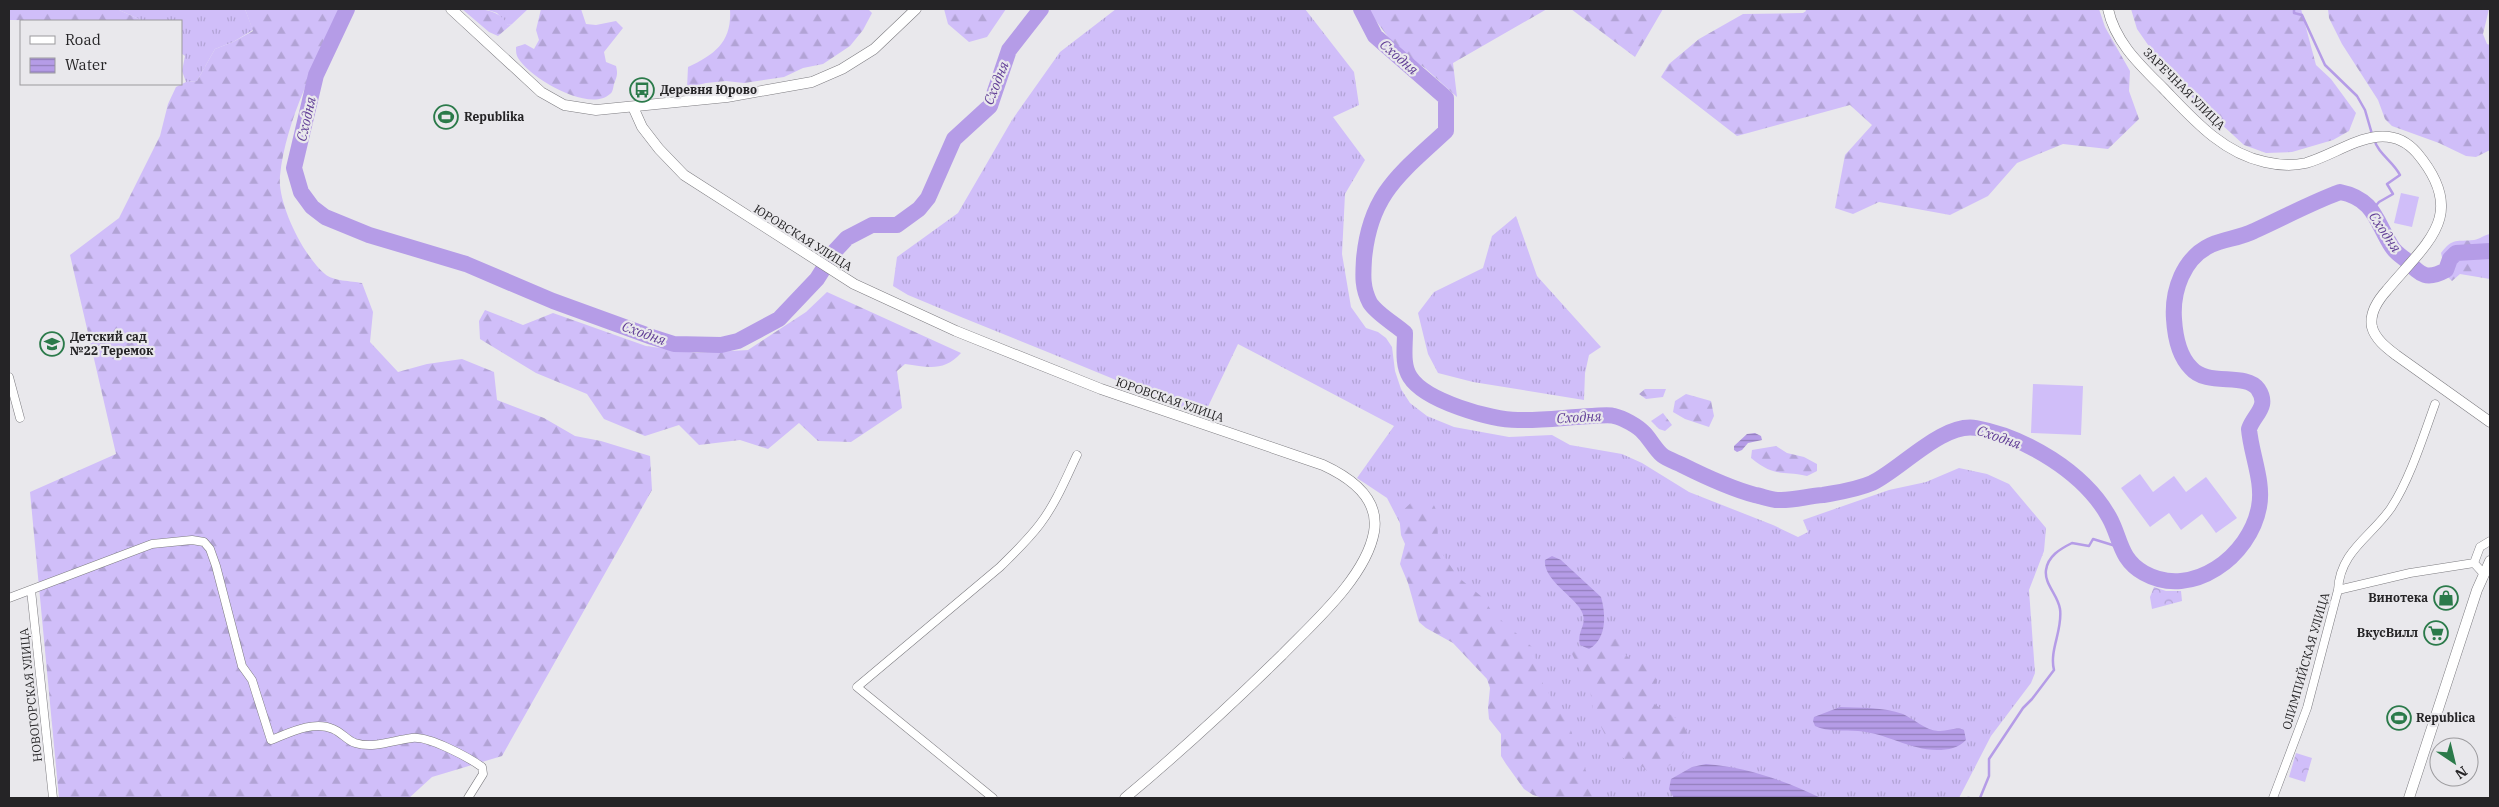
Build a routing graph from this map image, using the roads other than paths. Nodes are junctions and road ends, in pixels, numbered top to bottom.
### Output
1 (451, 9) edge
2 (916, 9) edge
3 (2108, 9) edge
4 (633, 107) junction
5 (9, 377) edge
6 (2435, 404) dead end
7 (20, 418) dead end
8 (2490, 422) edge
9 (1077, 455) dead end
10 (2490, 541) edge
11 (2490, 561) edge
12 (2474, 563) junction
13 (2483, 573) junction
14 (31, 590) junction
15 (2338, 590) junction
16 (9, 598) edge
17 (52, 798) edge
18 (468, 798) edge
19 (993, 798) edge
20 (1124, 798) edge
21 (2274, 798) edge
22 (2409, 798) edge

1 - 4 main road
2 - 4 main road
3 - 8 main road, ЗАРЕЧНАЯ УЛИЦА
4 - 20 main road, ЮРОВСКАЯ УЛИЦА
5 - 7 street
6 - 15 street, ОЛИМПИЙСКАЯ УЛИЦА
9 - 19 street
10 - 12 street
11 - 13 main road
12 - 13 street
12 - 15 street
13 - 22 main road
14 - 16 street
14 - 17 street, НОВОГОРСКАЯ УЛИЦА
14 - 18 street
15 - 21 street, ОЛИМПИЙСКАЯ УЛИЦА

